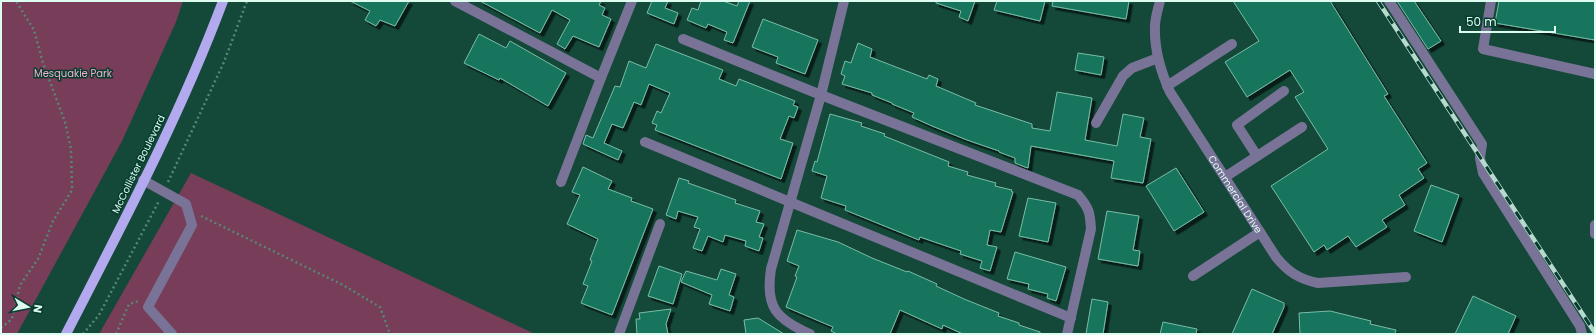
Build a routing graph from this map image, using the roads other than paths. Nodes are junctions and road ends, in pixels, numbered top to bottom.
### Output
1 (223, 1) edge
2 (455, 1) edge
3 (632, 1) edge
4 (844, 1) edge
5 (1160, 1) edge
6 (1388, 1) edge
7 (1491, 1) edge
8 (683, 39) dead end
9 (1232, 44) dead end
10 (1158, 58) junction
11 (1595, 74) edge
12 (601, 78) junction
13 (1167, 86) junction
14 (1284, 91) dead end
15 (821, 95) junction
16 (1096, 123) dead end
17 (1302, 127) dead end
18 (644, 142) dead end
19 (1257, 156) junction
20 (1225, 178) junction
21 (144, 180) junction
22 (561, 182) dead end
23 (791, 204) junction
24 (660, 224) dead end
25 (1595, 225) edge
26 (1260, 232) junction
27 (1595, 234) edge
28 (1193, 276) dead end
29 (1406, 277) dead end
30 (1071, 318) junction
31 (66, 334) edge
32 (172, 334) edge
33 (619, 334) edge
34 (810, 334) edge
35 (1067, 334) edge
36 (1582, 334) edge

1 - 21 main road, McCollister Boulevard
2 - 12 street
3 - 12 street
4 - 15 street
5 - 10 street, Commercial Drive
6 - 36 street
7 - 11 street
8 - 15 street
9 - 13 street
10 - 13 street, Commercial Drive
10 - 16 street
12 - 22 street
13 - 20 street, Commercial Drive
14 - 19 street
15 - 23 street
15 - 30 street
17 - 19 street
18 - 23 street
19 - 20 street
20 - 26 street, Commercial Drive
21 - 31 main road, McCollister Boulevard
21 - 32 street
23 - 30 street
23 - 34 street
24 - 33 street
25 - 27 street
26 - 28 street
26 - 29 street, Commercial Drive
30 - 35 street

